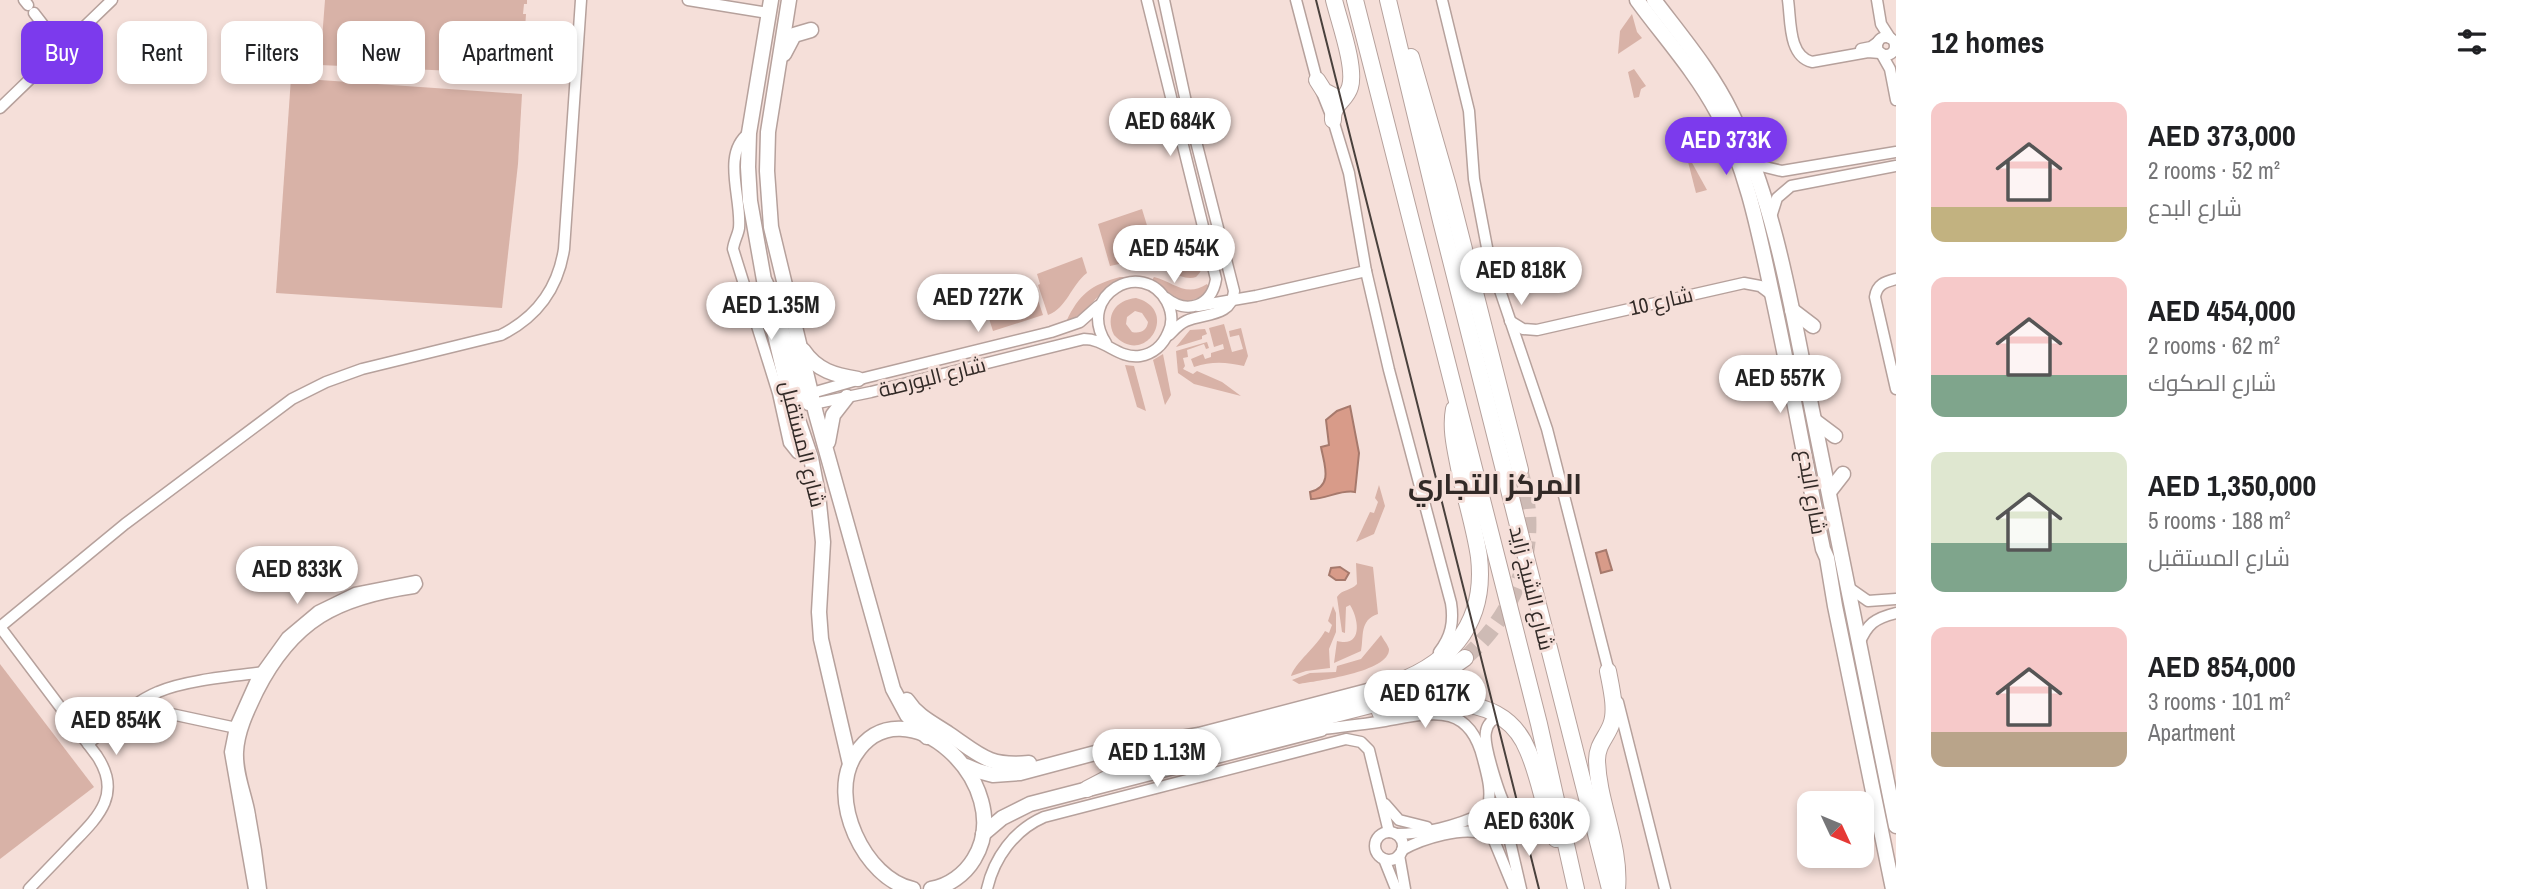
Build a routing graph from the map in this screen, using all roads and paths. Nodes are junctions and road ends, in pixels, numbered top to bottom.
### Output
1 (112, 0) edge
2 (581, 0) edge
3 (688, 0) edge
4 (779, 0) edge
5 (789, 0) edge
6 (1147, 0) edge
7 (1163, 0) edge
8 (1296, 0) edge
9 (1334, 0) edge
10 (1355, 0) edge
11 (1388, 0) edge
12 (1442, 0) edge
13 (1637, 0) edge
14 (1654, 0) edge
15 (1788, 0) edge
16 (1877, 0) edge
17 (29, 6) edge
18 (769, 7) edge
19 (786, 20) junction
20 (1393, 20) junction
21 (40, 21) edge
22 (90, 21) edge
23 (811, 30) dead end
24 (1888, 45) edge
25 (779, 61) junction
26 (1317, 80) junction
27 (24, 84) edge
28 (1341, 100) junction
29 (1896, 100) edge
30 (0, 108) edge
31 (1333, 120) junction
32 (749, 133) junction
33 (1748, 151) junction
34 (1894, 151) edge
35 (1896, 166) edge
36 (1787, 171) junction
37 (1788, 188) junction
38 (1770, 220) junction
39 (782, 224) dead end
40 (775, 245) junction
41 (1765, 264) junction
42 (1366, 271) junction
43 (1896, 279) edge
44 (1232, 280) junction
45 (1744, 283) junction
46 (1772, 295) junction
47 (1256, 296) junction
48 (1166, 298) junction
49 (1233, 300) junction
50 (1100, 304) junction
51 (1197, 307) junction
52 (1792, 310) junction
53 (1508, 319) junction
54 (1813, 326) dead end
55 (1537, 330) junction
56 (1167, 337) junction
57 (798, 342) junction
58 (1106, 344) junction
59 (1521, 357) junction
60 (858, 379) junction
61 (1896, 389) edge
62 (847, 397) junction
63 (1456, 399) junction
64 (805, 401) junction
65 (1815, 421) junction
66 (1835, 436) dead end
67 (828, 454) junction
68 (811, 458) junction
69 (1520, 470) tunnel mouth
70 (1843, 474) dead end
71 (1829, 492) junction
72 (1816, 508) junction
73 (1837, 537) junction
74 (1848, 586) junction
75 (1896, 599) edge
76 (1874, 603) junction
77 (1896, 614) edge
78 (1877, 618) junction
79 (0, 627) edge
80 (1859, 644) junction
81 (882, 650) junction
82 (1465, 659) tunnel mouth
83 (1608, 671) junction
84 (265, 672) junction
85 (1383, 687) junction
86 (134, 706) junction
87 (1501, 716) junction
88 (238, 728) junction
89 (1321, 729) junction
90 (927, 737) junction
91 (88, 744) junction
92 (234, 752) junction
93 (850, 764) junction
94 (965, 765) junction
95 (1048, 765) junction
96 (1087, 789) junction
97 (1378, 791) junction
98 (1485, 810) junction
99 (1508, 810) junction
100 (1896, 827) edge
101 (1437, 828) junction
102 (1392, 833) junction
103 (1508, 833) junction
104 (983, 834) junction
105 (1489, 836) junction
106 (1401, 853) junction
107 (1384, 859) junction
108 (1571, 866) junction
109 (887, 882) edge
110 (957, 883) edge
111 (29, 889) edge
112 (254, 889) edge
113 (261, 889) edge
114 (913, 889) edge
115 (931, 889) edge
116 (987, 889) edge
117 (1396, 889) edge
118 (1405, 889) edge
119 (1514, 889) edge
120 (1521, 889) edge
121 (1576, 889) edge
122 (1610, 889) edge
123 (1617, 889) edge
124 (1665, 889) edge
125 (1894, 889) edge

1 - 22 street
2 - 79 street
3 - 18 street
4 - 19 main road
5 - 19 main road, شارع المستقبل
6 - 51 street
7 - 44 street
8 - 26 street
9 - 28 highway
10 - 63 highway, شارع الشيخ زايد
11 - 20 highway, شارع الشيخ زايد
12 - 53 street
13 - 41 main road, شارع البدع
14 - 33 main road, شارع البدع
15 - 24 street
16 - 24 street
17 - 21 street
18 - 32 main road, شارع المستقبل
19 - 25 main road, شارع المستقبل
20 - 69 highway
20 - 122 highway, شارع الشيخ زايد
23 - 25 main road
24 - 29 street
25 - 40 main road, شارع المستقبل
26 - 28 highway
26 - 31 street
27 - 30 street
28 - 31 highway
31 - 42 street
32 - 64 main road, شارع المستقبل
32 - 68 street
33 - 36 street
33 - 38 main road, شارع البدع
34 - 36 street
35 - 37 street
36 - 37 street
37 - 38 street
38 - 52 main road, شارع البدع
39 - 40 main road
40 - 57 main road, شارع المستقبل
41 - 45 street, شارع 10
41 - 46 main road, شارع البدع
42 - 47 street
42 - 85 street
43 - 61 street
44 - 47 street
44 - 49 street
45 - 46 street
45 - 55 street, شارع 10
46 - 72 main road, شارع البدع
47 - 49 street
48 - 50 street
48 - 51 street
48 - 56 street
49 - 51 street
49 - 56 street
50 - 58 street
50 - 60 street, شارع البورصة
52 - 54 main road
52 - 65 main road, شارع البدع
53 - 55 street
53 - 59 street
55 - 59 street
56 - 58 street
57 - 60 main road
57 - 64 main road, شارع المستقبل
58 - 62 street, شارع البورصة
59 - 83 street
60 - 64 street, شارع البورصة
62 - 64 street, شارع البورصة
62 - 67 main road
63 - 85 highway
63 - 108 highway, شارع الشيخ زايد
64 - 67 main road, شارع المستقبل
64 - 68 main road, شارع المستقبل
65 - 66 main road
65 - 71 main road, شارع البدع
67 - 81 main road, شارع المستقبل
68 - 93 main road, شارع المستقبل
70 - 71 main road
71 - 73 main road, شارع البدع
72 - 73 main road
72 - 125 main road, شارع البدع
73 - 74 main road, شارع البدع
74 - 76 street
74 - 80 main road, شارع البدع
75 - 76 street
76 - 78 street
77 - 78 street
78 - 80 street
79 - 91 street
80 - 100 main road, شارع البدع
81 - 90 main road, شارع المستقبل
81 - 95 main road
82 - 96 highway
83 - 123 highway
83 - 124 street
84 - 84 street
84 - 86 street
84 - 88 street
85 - 95 main road
86 - 88 street
86 - 91 street
87 - 89 highway
87 - 99 street
87 - 108 highway
88 - 92 street
89 - 96 main road
89 - 98 street
90 - 93 main road
90 - 94 main road
91 - 111 street
92 - 112 street
92 - 113 street
93 - 109 main road, شارع المستقبل
94 - 95 main road
94 - 104 main road
96 - 104 main road
97 - 101 street
97 - 102 street
97 - 116 street
98 - 99 street
98 - 101 street
98 - 105 street
99 - 103 street
101 - 102 street
102 - 106 street
102 - 107 street
103 - 105 street
103 - 120 street
104 - 110 main road
105 - 106 street
105 - 119 street
106 - 107 street
106 - 118 street
107 - 117 street
108 - 121 highway, شارع الشيخ زايد
109 - 114 main road
110 - 115 main road

